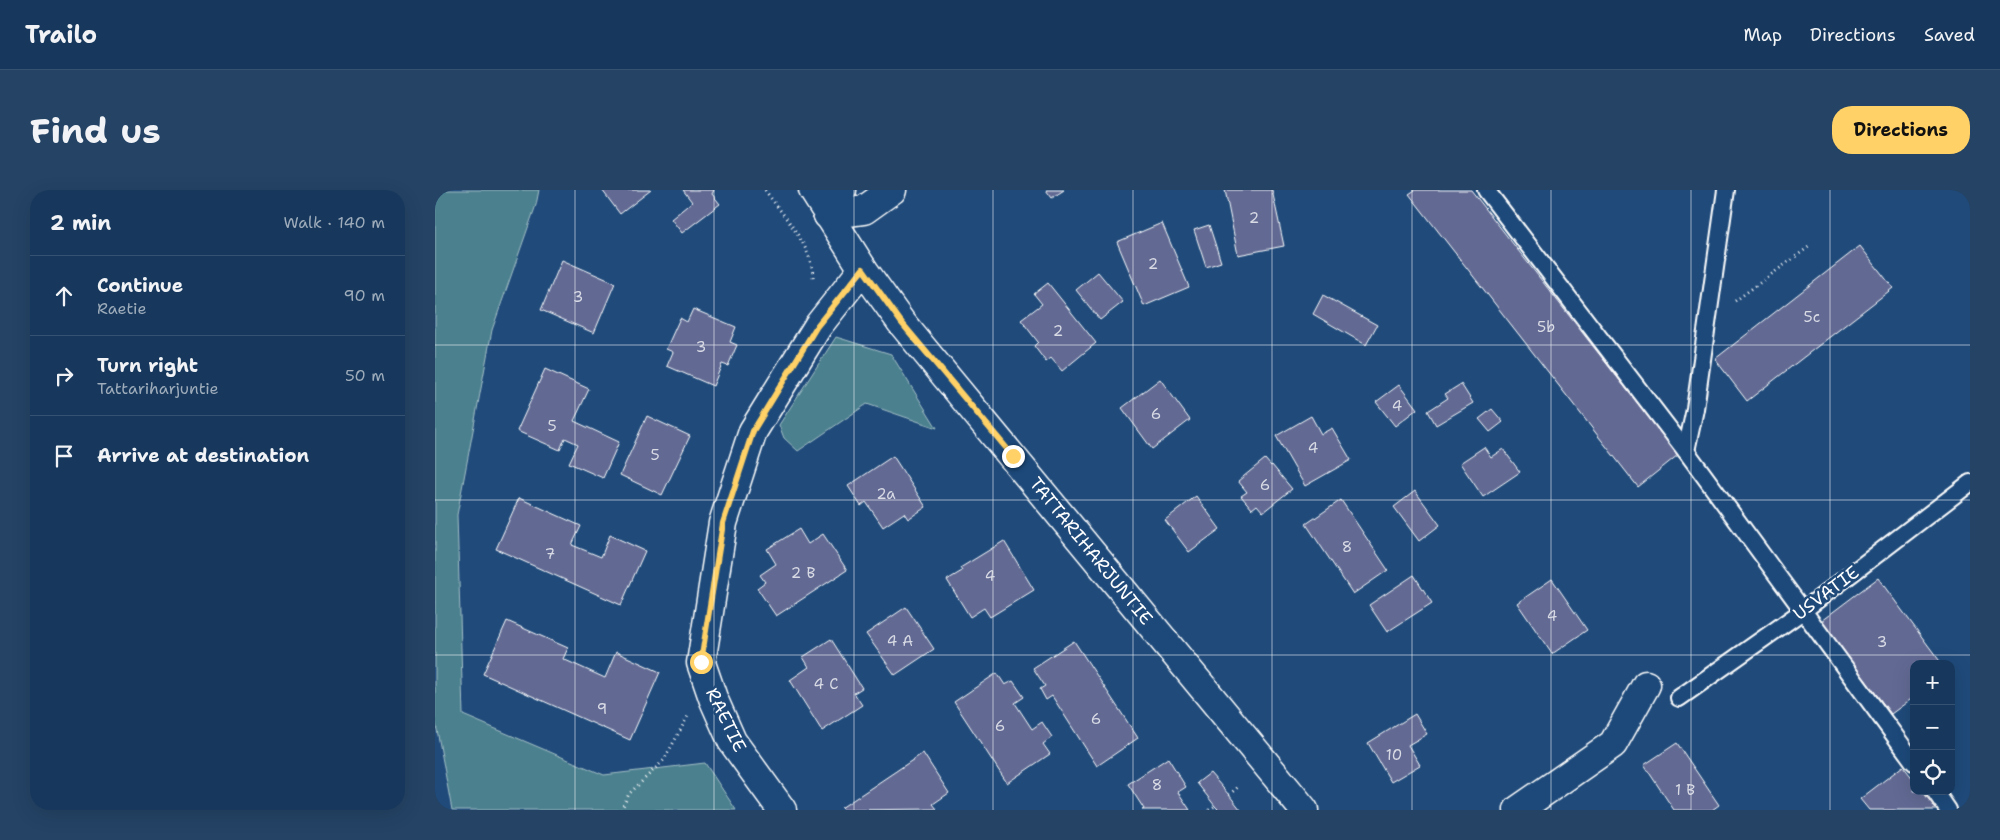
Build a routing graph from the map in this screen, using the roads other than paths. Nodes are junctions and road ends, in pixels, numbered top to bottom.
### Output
1 (813, 190) edge
2 (842, 190) edge
3 (892, 190) edge
4 (1485, 190) edge
5 (1726, 190) edge
6 (828, 215) junction
7 (863, 269) junction
8 (1687, 451) junction
9 (1970, 483) edge
10 (1804, 610) junction
11 (1646, 685) dead end
12 (1679, 698) dead end
13 (1910, 756) edge
14 (1938, 795) edge
15 (781, 810) edge
16 (1304, 810) edge
17 (1518, 810) edge
18 (1948, 810) edge

1 - 6 street, TATTARIHARJUNTIE
2 - 6 street
3 - 6 street
4 - 8 lane
5 - 8 lane
6 - 7 street, TATTARIHARJUNTIE
7 - 15 street, RAETIE
7 - 16 street, TATTARIHARJUNTIE
8 - 10 lane
9 - 10 lane, USVATIE
10 - 12 lane, USVATIE
10 - 13 lane
11 - 17 street
14 - 18 lane

